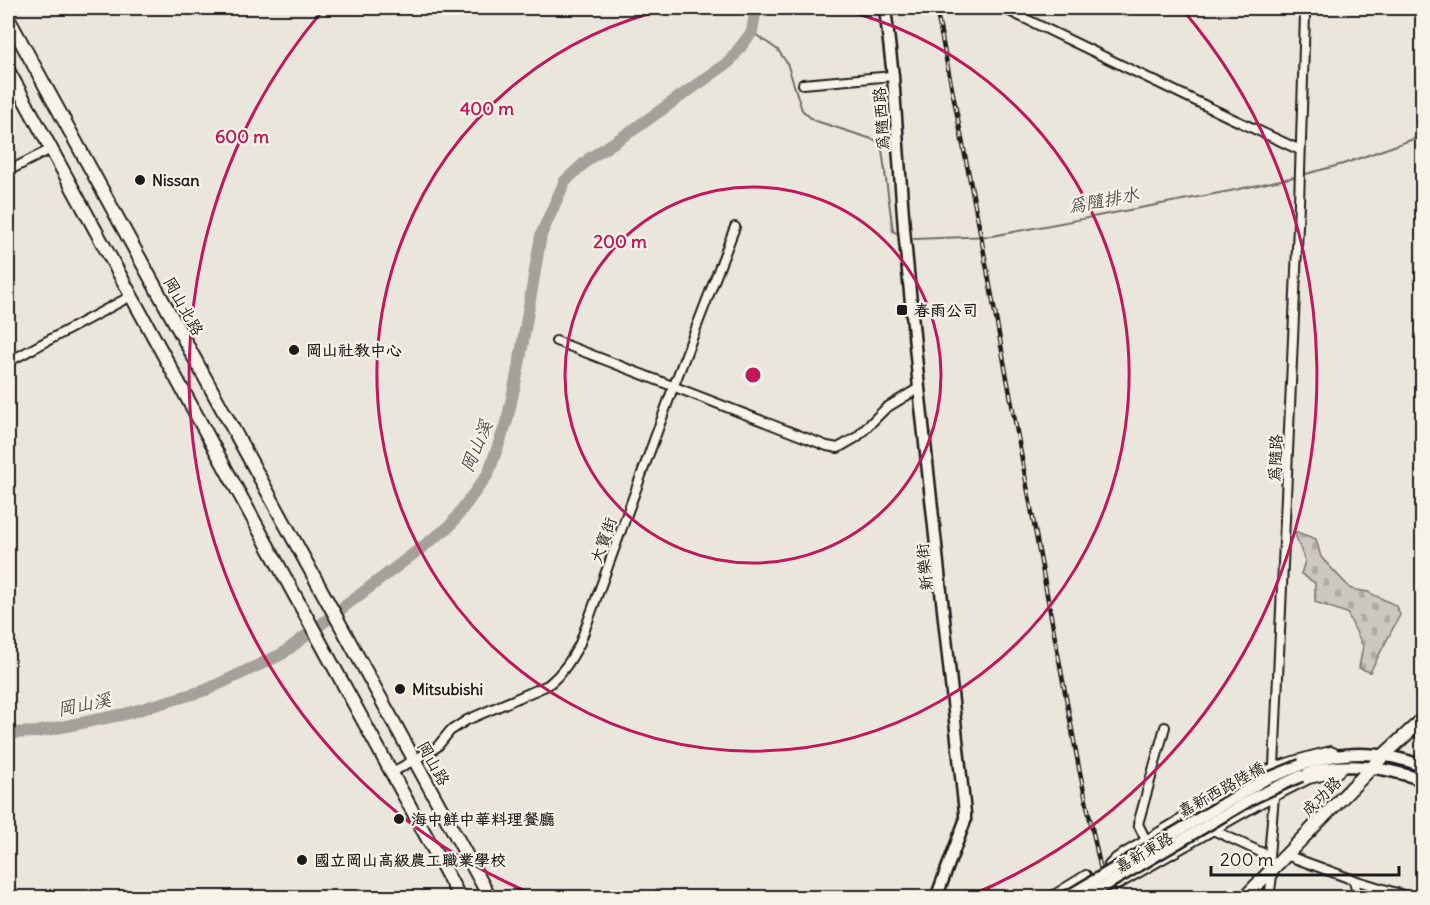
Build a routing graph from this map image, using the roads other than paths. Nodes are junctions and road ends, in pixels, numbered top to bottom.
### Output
1 (885, 8) edge
2 (1003, 8) edge
3 (1303, 8) edge
4 (8, 18) edge
5 (8, 70) edge
6 (893, 76) junction
7 (803, 84) dead end
8 (51, 149) junction
9 (1300, 150) junction
10 (8, 171) edge
11 (735, 227) dead end
12 (904, 229) joint
13 (131, 296) junction
14 (556, 341) dead end
15 (8, 362) edge
16 (673, 388) junction
17 (919, 388) junction
18 (350, 644) joint
19 (1422, 720) edge
20 (1165, 727) dead end
21 (1342, 755) junction
22 (1384, 755) junction
23 (414, 760) junction
24 (1274, 766) junction
25 (1422, 766) edge
26 (1344, 767) junction
27 (1372, 768) junction
28 (1301, 770) junction
29 (391, 773) junction
30 (1422, 780) edge
31 (1274, 796) junction
32 (1199, 808) junction
33 (1212, 830) junction
34 (1146, 840) junction
35 (1286, 855) junction
36 (1269, 856) junction
37 (1273, 869) junction
38 (1354, 880) junction
39 (460, 897) edge
40 (490, 897) edge
41 (936, 897) edge
42 (1048, 897) edge
43 (1065, 897) edge
44 (1084, 897) edge
45 (1094, 897) edge
46 (1244, 897) edge
47 (1269, 897) edge
48 (1358, 897) edge
49 (1413, 897) edge

1 - 6 street, 為隨西路
2 - 9 street
3 - 9 street, 為隨路
4 - 18 main road, 岡山北路
5 - 8 main road
6 - 7 street
6 - 12 street, 為隨西路
8 - 10 street
8 - 13 main road
9 - 24 street, 為隨路
11 - 16 street, 大寶街
12 - 17 street, 新樂街
13 - 15 street
13 - 29 main road
14 - 16 street
16 - 17 street
16 - 23 street, 大寶街
17 - 41 street, 新樂街
18 - 23 main road, 岡山路
19 - 22 main road, 成功路
20 - 34 street
21 - 22 street, 嘉新東路
21 - 24 street, 嘉新東路
21 - 28 street, 嘉新東路
22 - 25 street, 嘉新東路
22 - 27 main road, 成功路
23 - 29 street, 大寶街
23 - 40 main road, 岡山路
24 - 32 street, 嘉新東路
26 - 27 street, 嘉新東路
26 - 28 street, 嘉新東路
26 - 31 street, 嘉新東路
27 - 30 street, 嘉新東路
27 - 35 main road, 成功路
28 - 43 street, 嘉新西路陸橋, bridge
28 - 44 street, 嘉新西路陸橋, bridge
29 - 39 main road
31 - 33 street, 嘉新東路
31 - 36 street
32 - 33 street
32 - 34 street, 嘉新東路
33 - 34 street, 嘉新東路
33 - 36 street
35 - 37 main road, 成功路
35 - 38 street
36 - 37 street
37 - 46 main road, 成功路
37 - 47 street
38 - 48 street
38 - 49 street
42 - 45 street

